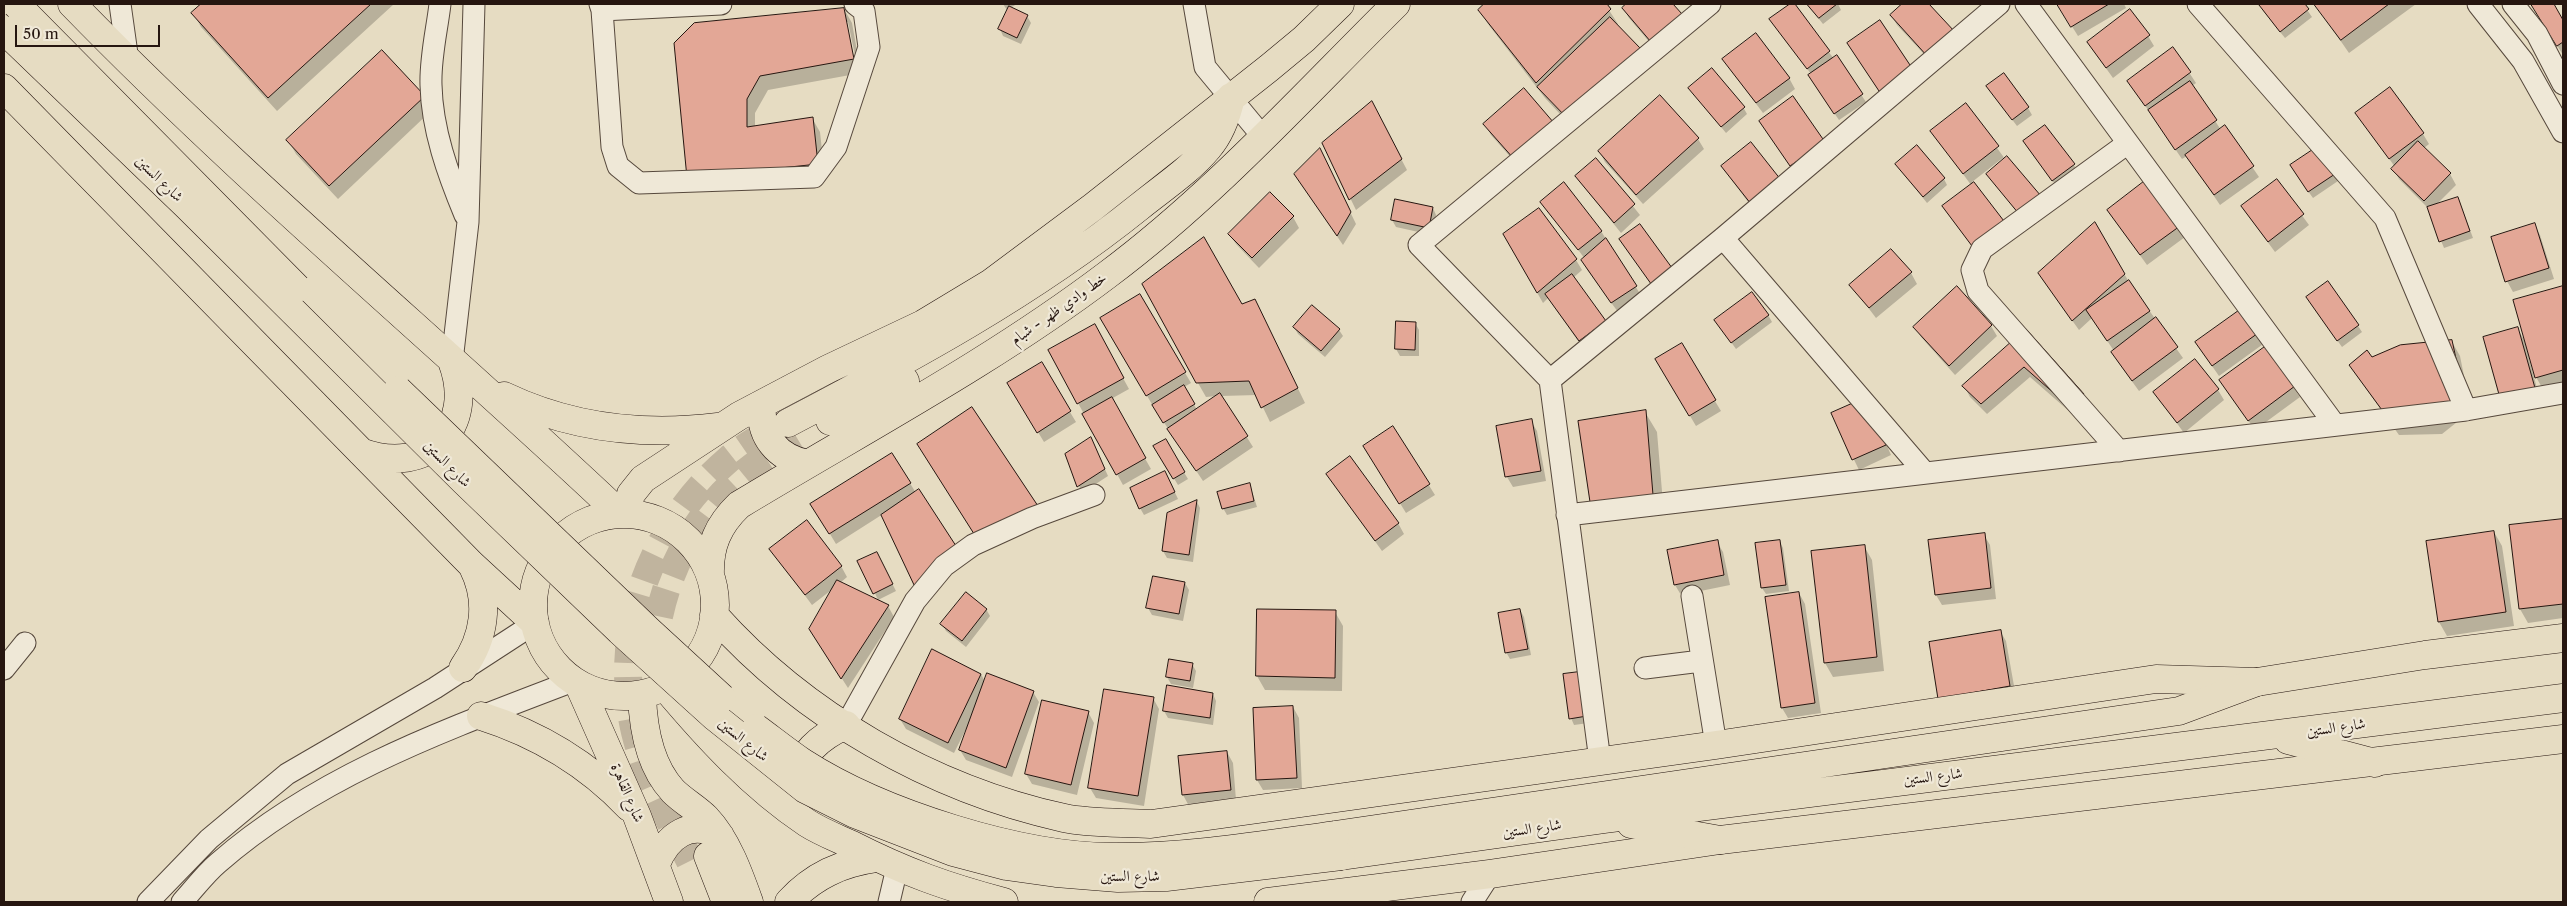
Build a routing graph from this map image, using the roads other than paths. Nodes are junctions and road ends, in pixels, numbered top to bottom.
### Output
1 (16, 4) edge
2 (72, 4) edge
3 (120, 4) edge
4 (440, 4) edge
5 (474, 4) edge
6 (721, 4) edge
7 (855, 4) edge
8 (1194, 4) edge
9 (1340, 4) edge
10 (1396, 4) edge
11 (1710, 4) edge
12 (1999, 4) edge
13 (2026, 4) edge
14 (2198, 4) edge
15 (2478, 4) edge
16 (2513, 4) edge
17 (601, 7) edge
18 (4, 30) edge
19 (128, 61) junction
20 (2563, 84) edge
21 (4, 88) edge
22 (1231, 97) junction
23 (2563, 132) edge
24 (1263, 137) junction
25 (2128, 143) junction
26 (468, 222) junction
27 (1723, 238) junction
28 (452, 361) junction
29 (1550, 380) junction
30 (479, 383) junction
31 (2563, 393) edge
32 (762, 404) junction
33 (2466, 410) junction
34 (2335, 425) junction
35 (722, 426) junction
36 (2119, 451) junction
37 (361, 452) junction
38 (808, 464) junction
39 (1925, 473) junction
40 (1094, 495) dead end
41 (623, 513) junction
42 (1567, 515) junction
43 (471, 564) junction
44 (710, 575) junction
45 (1692, 596) dead end
46 (714, 615) junction
47 (535, 623) junction
48 (2563, 638) edge
49 (25, 643) dead end
50 (1702, 661) junction
51 (463, 668) junction
52 (1645, 668) dead end
53 (4, 669) edge
54 (2257, 682) junction
55 (576, 683) junction
56 (654, 691) junction
57 (2563, 698) edge
58 (481, 716) junction
59 (846, 725) junction
60 (2274, 736) junction
61 (2563, 739) edge
62 (1716, 745) junction
63 (1600, 761) junction
64 (2375, 764) junction
65 (287, 774) junction
66 (302, 800) junction
67 (790, 810) junction
68 (637, 816) junction
69 (1605, 819) junction
70 (1720, 840) junction
71 (1338, 846) junction
72 (706, 851) junction
73 (887, 863) junction
74 (656, 864) junction
75 (1490, 874) junction
76 (1330, 899) edge
77 (148, 902) edge
78 (182, 902) edge
79 (669, 902) edge
80 (706, 902) edge
81 (726, 902) edge
82 (749, 902) edge
83 (789, 902) edge
84 (888, 902) edge
85 (1004, 902) edge
86 (1268, 902) edge
87 (1472, 902) edge

1 - 71 main road, شارع الستين, bridge
2 - 19 main road
3 - 19 street
4 - 26 street
5 - 26 street
6 - 17 street
7 - 17 street
8 - 22 street
9 - 22 main road
10 - 24 main road, خط وادي ظهر - شبام
11 - 29 street
12 - 27 street
13 - 25 street
14 - 33 street
15 - 23 street
16 - 20 street
18 - 71 main road, شارع الستين, bridge
19 - 28 main road
21 - 37 main road
22 - 24 street
22 - 24 main road
22 - 32 main road
24 - 38 main road, خط وادي ظهر - شبام
25 - 34 street
25 - 36 street
26 - 28 street
27 - 29 street
27 - 39 street
28 - 30 main road
28 - 37 main road
29 - 42 street
30 - 35 main road
30 - 41 main road
31 - 33 street
32 - 35 main road
32 - 38 main road
33 - 34 street
34 - 36 street
35 - 41 main road
36 - 39 street
37 - 43 main road
38 - 44 main road, خط وادي ظهر - شبام
39 - 42 street
40 - 59 street
41 - 44 main road
41 - 47 main road
42 - 63 street
43 - 47 main road
43 - 51 main road
44 - 46 main road
45 - 50 street
46 - 56 main road
46 - 59 main road, شارع الستين
47 - 51 street
47 - 55 main road
48 - 54 main road, شارع الستين
49 - 53 street
50 - 52 street
50 - 62 street
51 - 65 street
54 - 62 main road, شارع الستين
54 - 71 main road, شارع الستين
55 - 56 main road
55 - 58 street
55 - 68 main road, شارع القاهرة
56 - 67 main road, شارع الستين
56 - 72 main road
57 - 60 main road, شارع الستين
58 - 66 street
58 - 68 main road
59 - 63 main road, شارع الستين
59 - 67 main road
60 - 64 main road
60 - 69 main road, شارع الستين
61 - 64 main road
62 - 63 main road, شارع الستين
64 - 70 main road
65 - 66 street
65 - 77 street
66 - 78 street
67 - 73 main road, شارع الستين
68 - 74 main road, شارع القاهرة
69 - 70 main road
69 - 71 main road, شارع الستين
70 - 75 main road
72 - 74 main road
72 - 80 main road
72 - 81 main road
72 - 82 main road
73 - 83 main road
73 - 84 street
73 - 85 main road, شارع الستين
74 - 79 main road, شارع القاهرة
75 - 76 main road
75 - 87 street
76 - 86 main road

